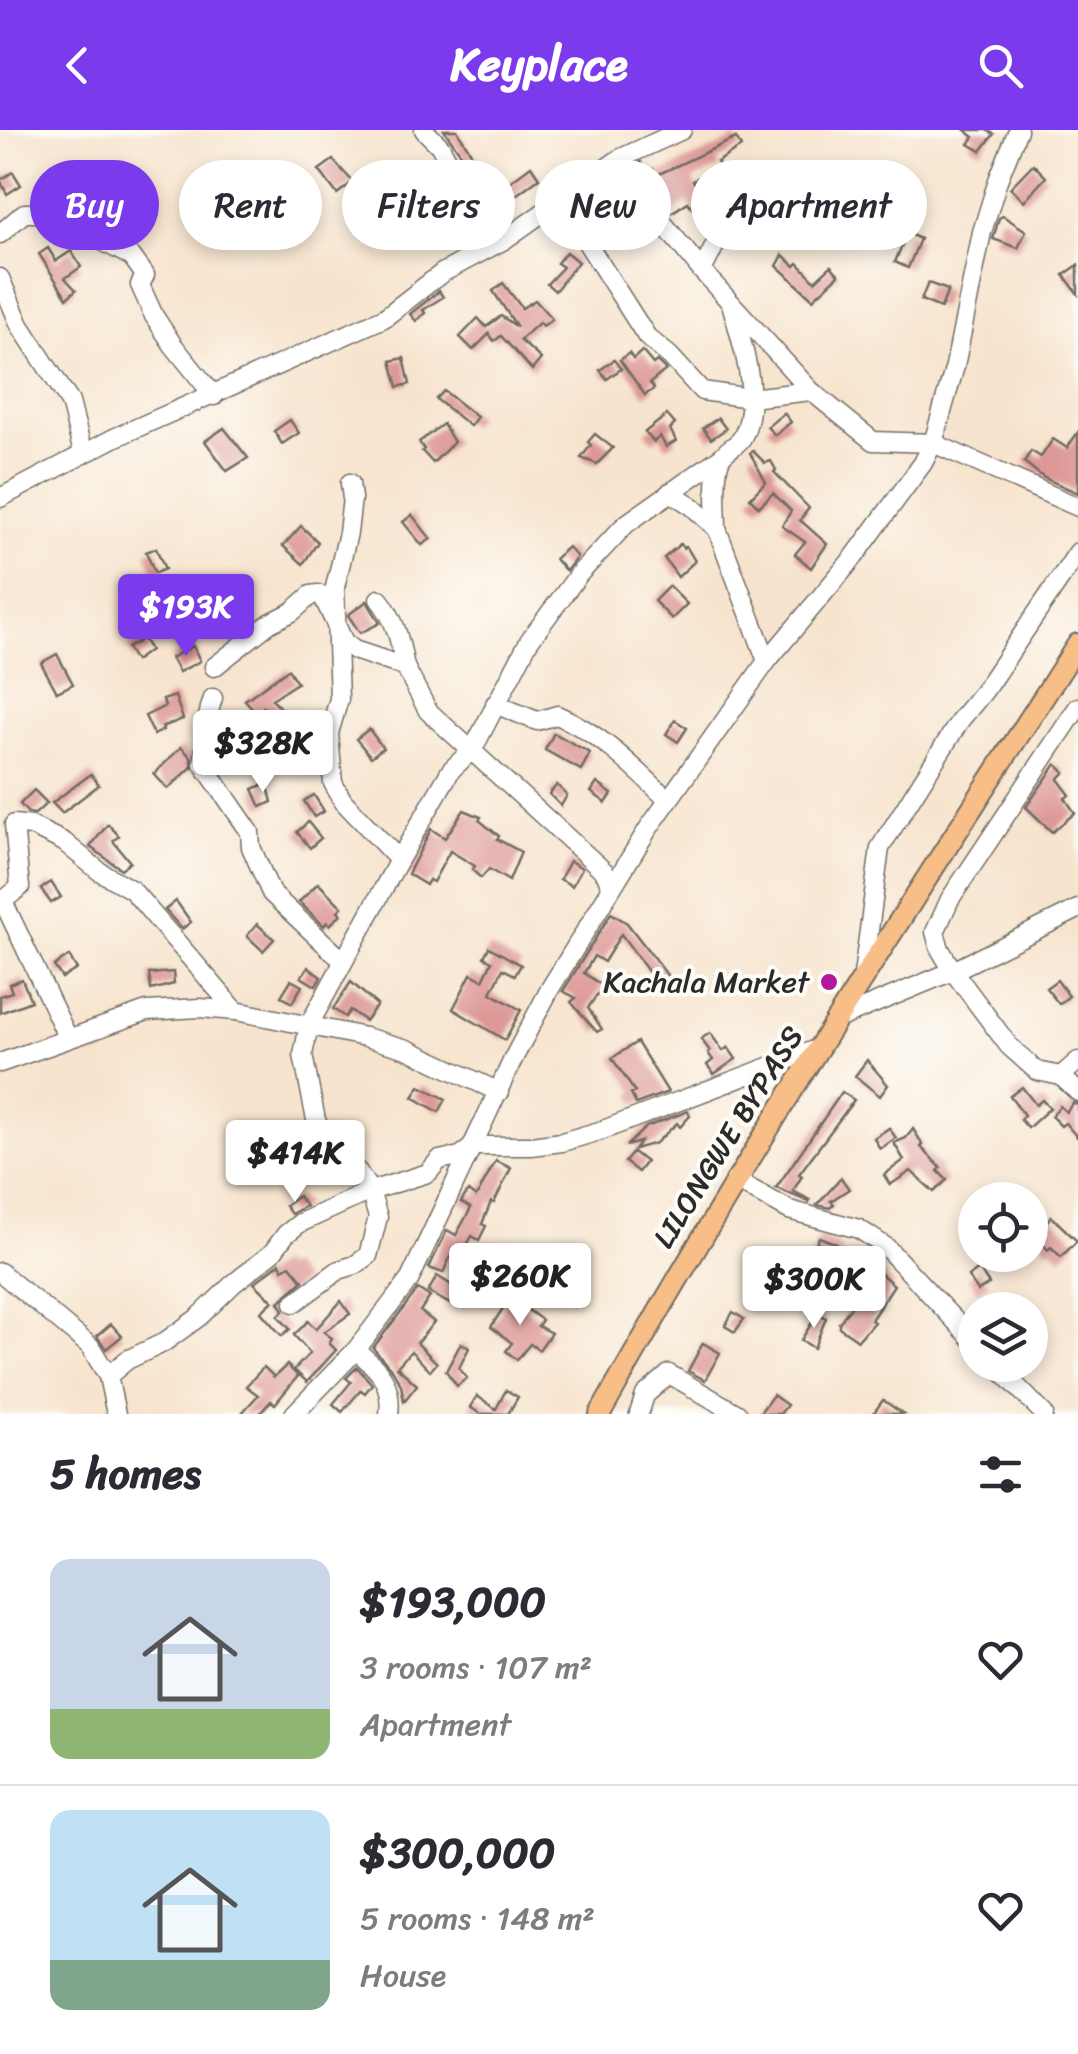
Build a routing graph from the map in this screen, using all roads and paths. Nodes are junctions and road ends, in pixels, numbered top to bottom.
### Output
1 (424, 130) edge
2 (682, 130) edge
3 (1018, 130) edge
4 (620, 159) joint
5 (447, 160) edge
6 (0, 234) edge
7 (485, 250) edge
8 (590, 250) edge
9 (713, 250) edge
10 (702, 271) junction
11 (0, 278) edge
12 (730, 301) junction
13 (812, 391) junction
14 (214, 396) junction
15 (750, 398) junction
16 (932, 444) junction
17 (83, 452) junction
18 (721, 456) junction
19 (350, 483) dead end
20 (670, 492) junction
21 (0, 498) edge
22 (1078, 507) edge
23 (717, 529) junction
24 (1078, 552) edge
25 (380, 599) dead end
26 (334, 624) junction
27 (1078, 644) edge
28 (767, 660) junction
29 (214, 667) dead end
30 (405, 668) junction
31 (213, 698) dead end
32 (495, 704) junction
33 (1078, 707) edge
34 (472, 748) junction
35 (668, 800) junction
36 (399, 860) junction
37 (612, 886) junction
38 (1078, 909) edge
39 (343, 961) junction
40 (953, 971) junction
41 (863, 977) junction
42 (236, 1011) junction
43 (836, 1020) junction
44 (309, 1024) junction
45 (68, 1038) junction
46 (818, 1048) junction
47 (1078, 1060) edge
48 (0, 1063) edge
49 (1061, 1076) junction
50 (499, 1092) junction
51 (1078, 1092) edge
52 (474, 1146) junction
53 (735, 1180) junction
54 (370, 1191) junction
55 (2, 1279) edge
56 (294, 1303) dead end
57 (958, 1324) edge
58 (356, 1350) junction
59 (108, 1376) junction
60 (1013, 1382) edge
61 (116, 1414) edge
62 (294, 1414) edge
63 (389, 1414) edge
64 (600, 1414) edge
65 (638, 1414) edge
66 (738, 1414) edge
67 (1044, 1414) edge

1 - 5 street
2 - 4 street
3 - 16 street
4 - 10 street
6 - 14 street
7 - 14 street
8 - 15 street
9 - 10 street
10 - 12 street
11 - 17 street
12 - 13 street
12 - 15 street
13 - 15 street
13 - 16 street
14 - 17 street
15 - 18 street
16 - 22 street
16 - 28 street
17 - 21 street
18 - 20 street
18 - 23 street
19 - 26 street
20 - 23 street
20 - 32 street
23 - 28 street
24 - 41 street
25 - 30 street
26 - 29 street
26 - 30 street
26 - 36 street
27 - 41 main road, LILONGWE BYPASS
28 - 35 street
30 - 34 street
31 - 39 street
32 - 34 street
32 - 35 street
33 - 40 street
34 - 36 street
34 - 37 street
35 - 37 street
36 - 39 street
37 - 50 street
38 - 40 street
39 - 44 street
40 - 43 street
40 - 49 street
41 - 43 main road, LILONGWE BYPASS
42 - 44 street
42 - 45 street
42 - 45 street
43 - 46 main road, LILONGWE BYPASS
44 - 50 street
44 - 54 street
45 - 48 street
46 - 52 street
46 - 53 main road, LILONGWE BYPASS
47 - 49 street
49 - 51 street
50 - 52 street
52 - 54 street
52 - 58 street
53 - 57 street
53 - 64 main road, LILONGWE BYPASS
54 - 56 street
54 - 59 street
55 - 59 street
58 - 62 street
58 - 63 street
59 - 61 street
60 - 67 street
65 - 66 street

